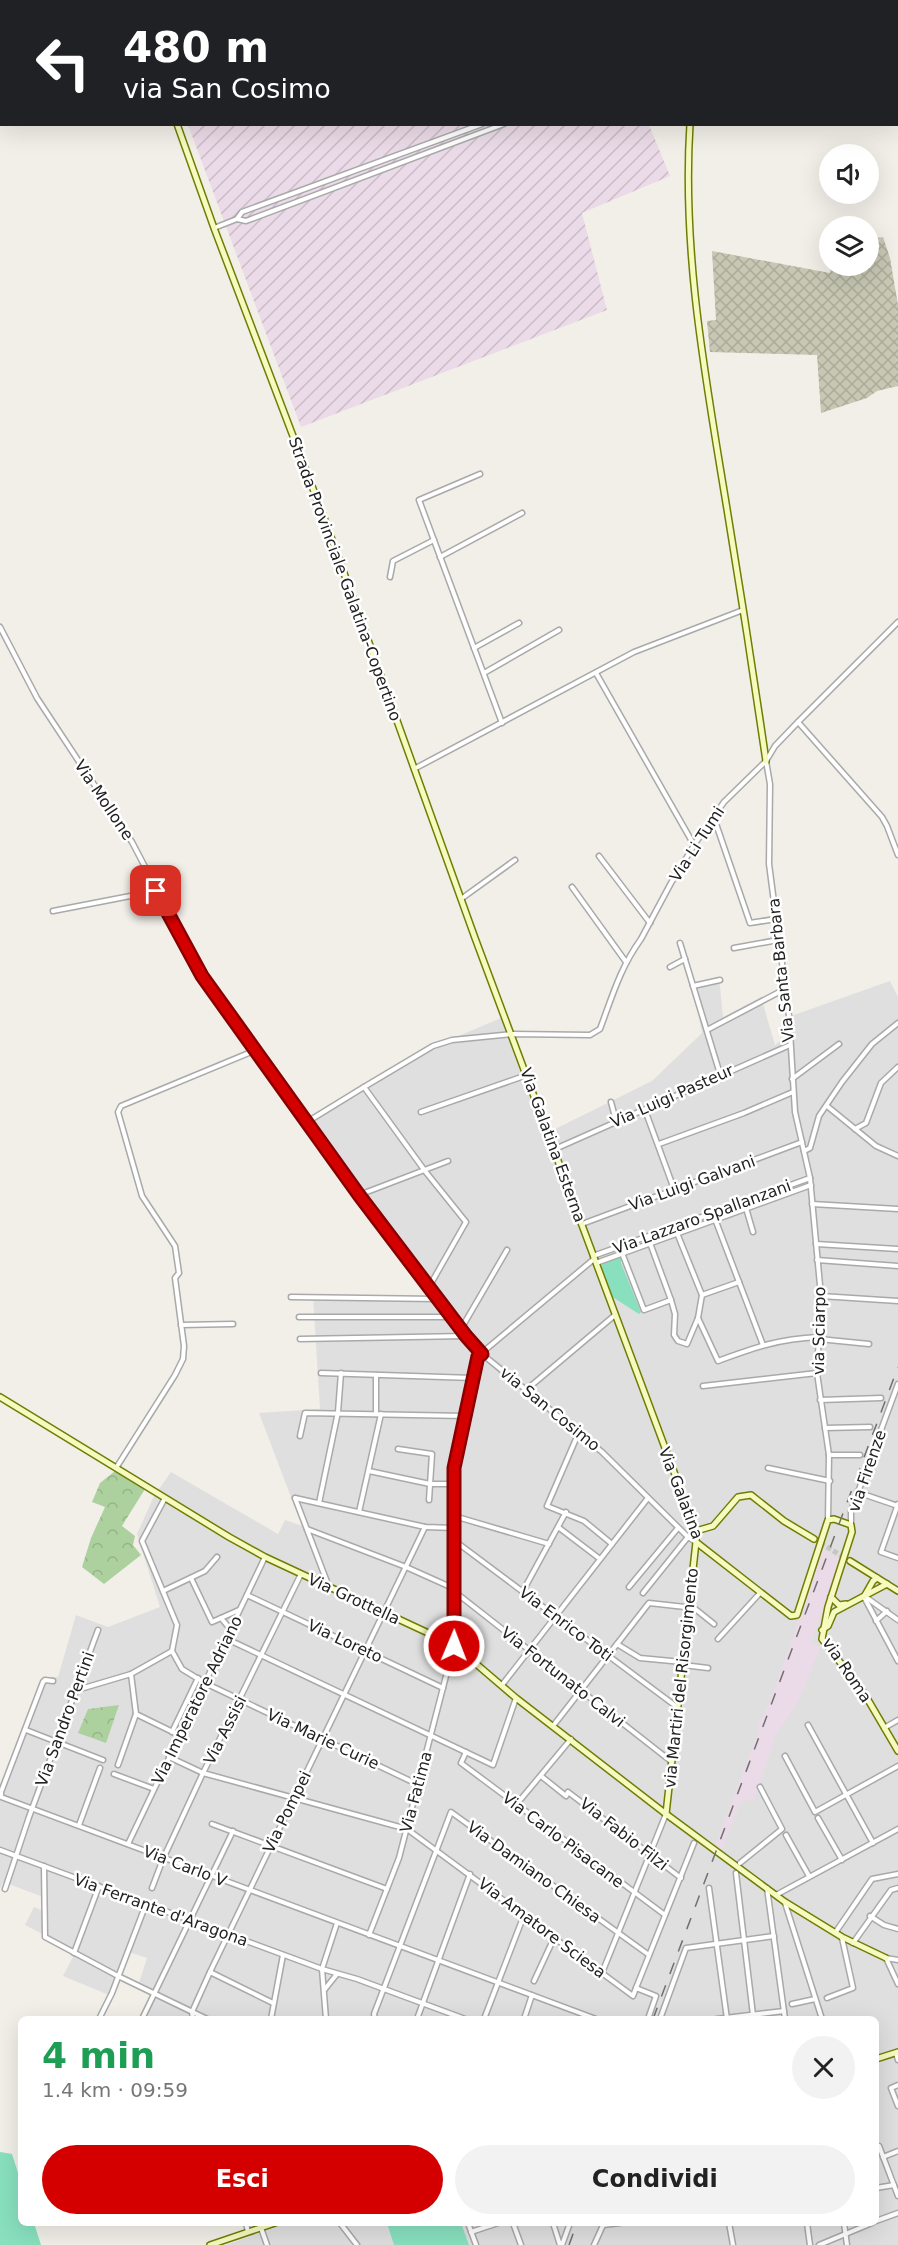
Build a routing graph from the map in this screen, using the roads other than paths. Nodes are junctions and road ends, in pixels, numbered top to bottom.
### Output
1 (178, 126) edge
2 (477, 126) edge
3 (499, 126) edge
4 (690, 126) edge
5 (237, 219) junction
6 (214, 228) junction
7 (480, 474) dead end
8 (522, 513) dead end
9 (434, 540) junction
10 (440, 557) junction
11 (390, 577) dead end
12 (743, 610) junction
13 (898, 622) edge
14 (519, 623) dead end
15 (0, 627) edge
16 (559, 630) dead end
17 (474, 648) junction
18 (484, 673) junction
19 (596, 674) junction
20 (798, 722) junction
21 (502, 723) junction
22 (766, 761) junction
23 (414, 769) junction
24 (714, 818) junction
25 (694, 845) junction
26 (898, 855) edge
27 (599, 856) dead end
28 (515, 861) dead end
29 (572, 887) dead end
30 (156, 891) junction
31 (461, 899) junction
32 (54, 911) dead end
33 (776, 919) junction
34 (650, 923) junction
35 (778, 940) junction
36 (680, 943) dead end
37 (734, 948) dead end
38 (685, 959) junction
39 (626, 962) junction
40 (670, 967) dead end
41 (720, 980) dead end
42 (693, 986) junction
43 (785, 989) junction
44 (898, 1023) edge
45 (706, 1030) junction
46 (512, 1034) junction
47 (839, 1044) dead end
48 (790, 1045) junction
49 (256, 1050) junction
50 (898, 1067) edge
51 (720, 1074) junction
52 (527, 1075) junction
53 (792, 1079) junction
54 (364, 1087) junction
55 (793, 1092) junction
56 (611, 1102) dead end
57 (826, 1106) junction
58 (645, 1110) junction
59 (421, 1112) dead end
60 (616, 1121) junction
61 (307, 1122) junction
62 (855, 1129) junction
63 (802, 1142) junction
64 (659, 1144) junction
65 (555, 1149) junction
66 (804, 1150) junction
67 (898, 1156) edge
68 (448, 1161) dead end
69 (424, 1171) junction
70 (810, 1178) junction
71 (811, 1185) junction
72 (674, 1189) junction
73 (359, 1195) junction
74 (812, 1204) junction
75 (746, 1208) junction
76 (898, 1209) edge
77 (715, 1219) junction
78 (582, 1224) junction
79 (753, 1232) dead end
80 (677, 1233) junction
81 (651, 1243) junction
82 (816, 1244) junction
83 (898, 1249) edge
84 (507, 1250) dead end
85 (622, 1253) junction
86 (594, 1259) junction
87 (817, 1260) junction
88 (898, 1266) edge
89 (739, 1282) junction
90 (429, 1287) junction
91 (702, 1296) junction
92 (821, 1296) junction
93 (291, 1297) dead end
94 (438, 1299) junction
95 (671, 1300) junction
96 (898, 1301) edge
97 (615, 1315) junction
98 (300, 1317) dead end
99 (451, 1317) junction
100 (698, 1318) junction
101 (233, 1324) dead end
102 (181, 1325) junction
103 (461, 1329) junction
104 (466, 1336) junction
105 (819, 1338) junction
106 (300, 1339) dead end
107 (869, 1344) dead end
108 (763, 1345) junction
109 (482, 1354) junction
110 (321, 1372) dead end
111 (817, 1373) junction
112 (341, 1374) junction
113 (376, 1375) junction
114 (474, 1378) junction
115 (898, 1384) edge
116 (703, 1386) dead end
117 (526, 1390) junction
118 (0, 1397) edge
119 (881, 1398) dead end
120 (820, 1400) junction
121 (892, 1402) junction
122 (898, 1404) edge
123 (338, 1412) junction
124 (378, 1414) junction
125 (466, 1416) junction
126 (870, 1427) dead end
127 (825, 1428) junction
128 (579, 1432) junction
129 (300, 1436) dead end
130 (398, 1449) dead end
131 (829, 1455) junction
132 (860, 1455) dead end
133 (768, 1467) dead end
134 (116, 1468) junction
135 (369, 1471) junction
136 (830, 1481) junction
137 (430, 1484) junction
138 (453, 1484) junction
139 (857, 1492) junction
140 (165, 1498) junction
141 (648, 1498) junction
142 (429, 1500) dead end
143 (319, 1503) junction
144 (898, 1505) edge
145 (359, 1512) junction
146 (566, 1512) junction
147 (454, 1516) junction
148 (828, 1520) junction
149 (851, 1525) junction
150 (425, 1527) junction
151 (558, 1527) junction
152 (679, 1527) junction
153 (307, 1528) junction
154 (454, 1528) junction
155 (696, 1531) junction
156 (688, 1537) junction
157 (814, 1539) tunnel mouth
158 (454, 1540) junction
159 (696, 1542) junction
160 (549, 1544) junction
161 (612, 1544) junction
162 (217, 1557) dead end
163 (265, 1557) junction
164 (898, 1558) edge
165 (600, 1559) junction
166 (850, 1562) tunnel mouth
167 (406, 1567) junction
168 (866, 1571) junction
169 (301, 1574) junction
170 (191, 1578) junction
171 (877, 1578) junction
172 (887, 1584) junction
173 (330, 1587) junction
174 (629, 1587) dead end
175 (898, 1590) edge
176 (163, 1591) junction
177 (455, 1591) junction
178 (523, 1591) junction
179 (870, 1591) junction
180 (643, 1593) dead end
181 (760, 1593) junction
182 (247, 1595) junction
183 (831, 1597) junction
184 (864, 1597) junction
185 (848, 1604) junction
186 (839, 1605) junction
187 (689, 1607) junction
188 (828, 1607) junction
189 (240, 1609) junction
190 (283, 1611) junction
191 (886, 1611) junction
192 (382, 1612) junction
193 (834, 1612) junction
194 (556, 1617) junction
195 (221, 1618) junction
196 (898, 1620) edge
197 (876, 1621) junction
198 (714, 1624) dead end
199 (98, 1630) dead end
200 (231, 1630) junction
201 (822, 1630) junction
202 (227, 1639) junction
203 (718, 1639) dead end
204 (616, 1644) junction
205 (454, 1646) junction
206 (365, 1650) junction
207 (530, 1650) junction
208 (172, 1651) junction
209 (262, 1654) junction
210 (608, 1656) junction
211 (898, 1661) edge
212 (683, 1664) junction
213 (708, 1668) dead end
214 (131, 1674) junction
215 (198, 1678) junction
216 (53, 1681) dead end
217 (205, 1683) junction
218 (502, 1684) junction
219 (443, 1688) junction
220 (76, 1691) junction
221 (580, 1691) junction
222 (345, 1694) junction
223 (516, 1698) junction
224 (240, 1700) junction
225 (678, 1707) junction
226 (136, 1714) junction
227 (898, 1720) edge
228 (808, 1725) dead end
229 (553, 1726) junction
230 (884, 1728) junction
231 (26, 1730) junction
232 (172, 1732) junction
233 (431, 1735) junction
234 (179, 1736) junction
235 (323, 1738) junction
236 (571, 1739) junction
237 (57, 1742) junction
238 (898, 1751) edge
239 (466, 1752) junction
240 (785, 1756) dead end
241 (169, 1757) junction
242 (103, 1760) dead end
243 (672, 1762) junction
244 (118, 1765) dead end
245 (898, 1766) edge
246 (100, 1768) dead end
247 (203, 1773) junction
248 (114, 1774) dead end
249 (541, 1776) junction
250 (419, 1785) junction
251 (760, 1787) dead end
252 (154, 1789) junction
253 (847, 1795) junction
254 (1, 1797) edge
255 (294, 1797) junction
256 (516, 1805) junction
257 (32, 1809) junction
258 (666, 1814) junction
259 (818, 1818) dead end
260 (212, 1824) dead end
261 (79, 1825) junction
262 (407, 1829) junction
263 (898, 1829) edge
264 (233, 1831) junction
265 (786, 1835) dead end
266 (873, 1842) junction
267 (694, 1843) dead end
268 (128, 1844) junction
269 (271, 1845) junction
270 (0, 1850) edge
271 (436, 1850) junction
272 (650, 1854) junction
273 (15, 1855) junction
274 (163, 1858) junction
275 (842, 1860) junction
276 (740, 1863) dead end
277 (44, 1866) junction
278 (736, 1873) dead end
279 (470, 1874) junction
280 (898, 1874) edge
281 (211, 1876) junction
282 (809, 1876) junction
283 (681, 1878) junction
284 (99, 1886) junction
285 (152, 1888) dead end
286 (709, 1888) dead end
287 (767, 1888) junction
288 (898, 1888) edge
289 (5, 1889) dead end
290 (387, 1889) junction
291 (250, 1891) junction
292 (634, 1893) junction
293 (776, 1895) junction
294 (785, 1902) junction
295 (146, 1904) junction
296 (524, 1915) junction
297 (665, 1915) junction
298 (870, 1916) junction
299 (189, 1920) junction
300 (337, 1923) junction
301 (898, 1929) edge
302 (835, 1933) junction
303 (228, 1934) junction
304 (618, 1934) junction
305 (369, 1935) junction
306 (774, 1936) junction
307 (842, 1937) junction
308 (554, 1938) junction
309 (745, 1940) junction
310 (853, 1943) junction
311 (716, 1944) junction
312 (400, 1946) junction
313 (74, 1953) junction
314 (283, 1955) junction
315 (649, 1955) junction
316 (886, 1958) junction
317 (438, 1960) junction
318 (898, 1960) edge
319 (322, 1969) junction
320 (210, 1972) junction
321 (337, 1973) junction
322 (602, 1973) junction
323 (118, 1976) junction
324 (534, 1981) dead end
325 (498, 1982) junction
326 (898, 1984) edge
327 (636, 1988) junction
328 (384, 1989) junction
329 (324, 1990) junction
330 (154, 1993) junction
331 (532, 1995) junction
332 (826, 1998) dead end
333 (815, 1999) junction
334 (273, 2002) junction
335 (422, 2003) junction
336 (792, 2004) dead end
337 (784, 2011) junction
338 (192, 2012) junction
339 (753, 2015) junction
340 (100, 2016) edge
341 (143, 2016) edge
342 (193, 2016) edge
343 (201, 2016) edge
344 (271, 2016) edge
345 (326, 2016) edge
346 (374, 2016) edge
347 (418, 2016) edge
348 (457, 2016) edge
349 (485, 2016) edge
350 (525, 2016) edge
351 (583, 2016) edge
352 (649, 2016) edge
353 (661, 2016) edge
354 (727, 2016) edge
355 (744, 2016) edge
356 (785, 2016) edge
357 (821, 2016) edge
358 (897, 2055) edge
359 (879, 2058) edge
360 (898, 2085) edge
361 (898, 2106) edge
362 (879, 2150) edge
363 (898, 2151) edge
364 (883, 2157) junction
365 (894, 2185) junction
366 (879, 2188) edge
367 (898, 2196) edge
368 (898, 2213) edge
369 (879, 2220) edge
370 (247, 2226) edge
371 (267, 2226) edge
372 (342, 2226) edge
373 (469, 2226) edge
374 (489, 2226) edge
375 (514, 2226) edge
376 (554, 2226) edge
377 (569, 2226) edge
378 (603, 2226) edge
379 (730, 2226) edge
380 (807, 2226) edge
381 (844, 2226) edge
382 (864, 2226) edge
383 (261, 2228) junction
384 (248, 2232) junction
385 (471, 2232) junction
386 (845, 2234) junction
387 (227, 2242) edge
388 (210, 2245) edge
389 (267, 2245) edge
390 (357, 2245) edge
391 (476, 2245) edge
392 (520, 2245) edge
393 (561, 2245) edge
394 (594, 2245) edge
395 (733, 2245) edge
396 (810, 2245) edge
397 (819, 2245) edge
398 (847, 2245) edge

1 - 6 street, Strada Provinciale Galatina-Copertino
2 - 5 street
3 - 5 street
4 - 12 street
5 - 6 street
6 - 23 street, Strada Provinciale Galatina-Copertino
7 - 9 street
8 - 10 street
9 - 10 street
9 - 11 street
10 - 17 street
12 - 19 street
12 - 22 street
13 - 20 street, Via Li Tumi
14 - 17 street
15 - 30 street, Via Mollone
16 - 18 street
17 - 18 street
18 - 21 street
19 - 21 street
19 - 25 street
20 - 22 street, Via Li Tumi
20 - 26 street
21 - 23 street
22 - 24 street, Via Li Tumi
22 - 33 street, Via Santa Barbara
23 - 31 street, Strada Provinciale Galatina-Copertino
24 - 25 street, Via Li Tumi
24 - 33 street
25 - 34 street, Via Li Tumi
27 - 34 street
28 - 31 street
29 - 39 street
30 - 32 street
30 - 49 street, Via Mollone
31 - 46 street, Strada Provinciale Galatina-Copertino
33 - 35 street, Via Santa Barbara
34 - 39 street, Via Li Tumi
35 - 37 street
35 - 43 street, Via Santa Barbara
36 - 38 street
38 - 40 street
38 - 42 street
39 - 46 street, Via Li Tumi
41 - 42 street
42 - 45 street
43 - 45 street
43 - 48 street, Via Santa Barbara
44 - 57 street
45 - 51 street
46 - 52 street, Via Galatina Esterna
46 - 54 street
47 - 53 street
48 - 51 street, Via Luigi Pasteur
48 - 53 street, Via Santa Barbara
49 - 61 street, Via Mollone
49 - 102 street
50 - 62 street
51 - 58 street, Via Luigi Pasteur
52 - 59 street
52 - 65 street, Via Galatina Esterna
53 - 55 street, Via Santa Barbara
54 - 61 street
54 - 69 street
55 - 63 street, Via Santa Barbara
55 - 64 street
56 - 60 street
57 - 62 street
57 - 66 street
58 - 60 street, Via Luigi Pasteur
58 - 64 street
60 - 65 street, Via Luigi Pasteur
61 - 73 street, via San Cosimo
62 - 67 street
63 - 66 street, Via Santa Barbara
63 - 72 street, Via Luigi Galvani
64 - 72 street
65 - 78 street, Via Galatina Esterna
66 - 70 street, Via Santa Barbara
68 - 69 street
69 - 73 street
69 - 90 street
70 - 71 street, via Sciarpo
70 - 86 street, Via Lazzaro Spallanzani
71 - 74 street, via Sciarpo
71 - 75 street, Via Lazzaro Spallanzani
72 - 78 street, Via Luigi Galvani
73 - 90 street, via San Cosimo
74 - 76 street
74 - 82 street, via Sciarpo
75 - 77 street, Via Lazzaro Spallanzani
75 - 79 street
77 - 80 street, Via Lazzaro Spallanzani
77 - 89 street
78 - 86 street, Via Galatina Esterna
80 - 81 street, Via Lazzaro Spallanzani
80 - 91 street
81 - 85 street, Via Lazzaro Spallanzani
81 - 95 street
82 - 83 street
82 - 87 street, via Sciarpo
84 - 103 street
85 - 86 street, Via Lazzaro Spallanzani
85 - 95 street
86 - 97 street, Via Galatina
86 - 109 street
87 - 88 street
87 - 92 street, via Sciarpo
89 - 91 street
89 - 108 street
90 - 94 street, via San Cosimo
91 - 100 street
92 - 96 street
92 - 105 street, via Sciarpo
93 - 94 street
94 - 99 street, via San Cosimo
95 - 100 street
97 - 117 street
97 - 155 street, Via Galatina
98 - 99 street
99 - 103 street, via San Cosimo
100 - 108 street
101 - 102 street
102 - 134 street
103 - 104 street, via San Cosimo
104 - 106 street
104 - 109 street, via San Cosimo
105 - 107 street
105 - 108 street
105 - 111 street, via Sciarpo
109 - 114 street, Via Fatima
109 - 117 street, via San Cosimo
110 - 112 street
111 - 116 street
111 - 120 street, via Sciarpo
112 - 113 street
112 - 123 street
113 - 114 street
113 - 124 street
114 - 125 street, Via Fatima
115 - 121 street, via Firenze
117 - 128 street, via San Cosimo
118 - 134 street, Via Grottella
119 - 120 street
120 - 127 street, via Sciarpo
121 - 122 street
121 - 139 street, via Firenze
123 - 124 street
123 - 129 street
123 - 143 street
124 - 125 street
124 - 135 street
125 - 138 street, Via Fatima
126 - 127 street
127 - 131 street, via Sciarpo
128 - 141 street, via San Cosimo
128 - 146 street
130 - 137 street
131 - 132 street
131 - 136 street, via Sciarpo
133 - 136 street
134 - 140 street, Via Grottella
135 - 137 street
135 - 145 street
136 - 148 street, via Sciarpo
137 - 138 street
137 - 142 street
138 - 147 street, Via Fatima
139 - 144 street
139 - 149 street, via Firenze
140 - 163 street, Via Grottella
140 - 176 street
141 - 152 street, via San Cosimo
141 - 161 street
143 - 145 street
143 - 153 street
144 - 164 street
145 - 150 street
146 - 151 street
146 - 161 street
147 - 154 street, Via Fatima
147 - 160 street
148 - 149 street
148 - 181 street, Via Galatina
149 - 183 street, via Roma
150 - 154 street
150 - 167 street, Via Pompei
151 - 160 street
151 - 165 street
152 - 156 street, via San Cosimo
152 - 174 street
153 - 167 street, Via Fortunato Calvi
153 - 173 street
154 - 158 street, Via Fatima
155 - 157 street
155 - 159 street, Via Galatina
156 - 159 street, via San Cosimo
156 - 180 street
158 - 177 street, Via Fatima
158 - 178 street, Via Enrico Toti
159 - 181 street, Via Galatina
159 - 187 street, via Martiri del Risorgimento
160 - 178 street
161 - 165 street
162 - 170 street
163 - 169 street, Via Grottella
163 - 182 street, Via Imperatore Adriano
165 - 194 street
166 - 168 street
167 - 177 street, Via Fortunato Calvi
167 - 192 street, Via Pompei
168 - 171 street
168 - 179 street
169 - 173 street, Via Grottella
169 - 190 street, Via Assisi
170 - 176 street
170 - 195 street
171 - 172 street
171 - 179 street
172 - 175 street
172 - 179 street
173 - 192 street, Via Grottella
176 - 208 street
177 - 205 street, Via Fatima
177 - 207 street, Via Fortunato Calvi
178 - 194 street, Via Enrico Toti
179 - 184 street
181 - 203 street
182 - 189 street, Via Imperatore Adriano
182 - 190 street, Via Loreto
183 - 186 street
183 - 188 street, via Roma
184 - 185 street
184 - 191 street
184 - 197 street
185 - 186 street
185 - 193 street
186 - 188 street
187 - 198 street
187 - 204 street
187 - 212 street, via Martiri del Risorgimento
188 - 193 street
188 - 201 street, via Roma
189 - 195 street
189 - 200 street, Via Imperatore Adriano
190 - 206 street, Via Loreto
190 - 209 street, Via Assisi
191 - 196 street
191 - 197 street
192 - 205 street, Via Grottella
192 - 206 street, Via Pompei
193 - 201 street
194 - 207 street
194 - 210 street, Via Enrico Toti
195 - 200 street
197 - 211 street
199 - 220 street, Via Sandro Pertini
200 - 202 street, Via Imperatore Adriano
201 - 230 street, via Roma
202 - 209 street
202 - 217 street, Via Imperatore Adriano
204 - 210 street
204 - 212 street
205 - 218 street, Via Grottella
205 - 219 street, Via Fatima
206 - 219 street, Via Loreto
206 - 222 street, Via Pompei
207 - 218 street
207 - 221 street, Via Fortunato Calvi
208 - 214 street
208 - 215 street, Via Marie Curie
209 - 222 street
209 - 224 street, Via Assisi
210 - 221 street
210 - 225 street, Via Enrico Toti
212 - 213 street
212 - 225 street, via Martiri del Risorgimento
214 - 220 street
214 - 226 street
215 - 217 street, Via Marie Curie
215 - 232 street
216 - 231 street
217 - 224 street, Via Marie Curie
217 - 234 street, Via Imperatore Adriano
218 - 223 street, Via Grottella
219 - 233 street, Via Fatima
220 - 237 street, Via Sandro Pertini
221 - 229 street
221 - 243 street, Via Fortunato Calvi
222 - 233 street
222 - 235 street, Via Pompei
223 - 229 street, Via Grottella
223 - 239 street
224 - 235 street, Via Marie Curie
224 - 247 street, Via Assisi
225 - 243 street, via Martiri del Risorgimento
226 - 232 street
226 - 244 street
227 - 230 street
228 - 253 street
229 - 236 street, Via Grottella
230 - 238 street, via Roma
231 - 237 street
231 - 254 street
232 - 234 street
233 - 239 street
233 - 250 street, Via Fatima
234 - 241 street, Via Imperatore Adriano
235 - 250 street, Via Marie Curie
235 - 255 street, Via Pompei
236 - 249 street
236 - 258 street, Via Grottella
237 - 242 street
237 - 257 street, Via Sandro Pertini
239 - 256 street, Via Carlo Pisacane
240 - 253 street
241 - 247 street
241 - 252 street, Via Imperatore Adriano
243 - 258 street, via Martiri del Risorgimento
245 - 253 street
246 - 261 street
247 - 255 street
247 - 274 street, Via Assisi
248 - 252 street
249 - 256 street
249 - 272 street, Via Fabio Filzi
250 - 262 street, Via Fatima
251 - 276 street
252 - 268 street, Via Imperatore Adriano
253 - 266 street
254 - 257 street, Via Carlo V
255 - 262 street
255 - 269 street, Via Pompei
256 - 292 street, Via Carlo Pisacane
257 - 261 street, Via Carlo V
257 - 273 street, Via Sandro Pertini
258 - 272 street
258 - 287 street, Via Grottella
259 - 275 street
260 - 264 street
261 - 268 street, Via Carlo V
262 - 271 street, Via Amatore Sciesa
262 - 290 street, Via Fatima
263 - 266 street
264 - 269 street
264 - 281 street
265 - 282 street
266 - 275 street
267 - 283 street
268 - 274 street, Via Carlo V
269 - 290 street
269 - 291 street, Via Pompei
270 - 273 street, Via Ferrante d'Aragona
271 - 279 street, Via Amatore Sciesa
271 - 304 street, Via Damiano Chiesa
271 - 312 street
272 - 283 street, Via Fabio Filzi
272 - 292 street
273 - 277 street, Via Ferrante d'Aragona
273 - 289 street, Via Sandro Pertini
274 - 281 street, Via Carlo V
274 - 285 street, Via Assisi
275 - 282 street
277 - 284 street, Via Ferrante d'Aragona
277 - 313 street
278 - 309 street
279 - 296 street, Via Amatore Sciesa
279 - 317 street
280 - 302 street
281 - 291 street, Via Carlo V
281 - 299 street
282 - 293 street
283 - 297 street
284 - 295 street, Via Ferrante d'Aragona
284 - 313 street
286 - 311 street
287 - 293 street, Via Grottella
287 - 306 street
288 - 298 street
290 - 305 street, Via Fatima
291 - 300 street, Via Carlo V
291 - 303 street, Via Pompei
292 - 297 street, Via Carlo Pisacane
292 - 304 street
293 - 294 street, Via Grottella
294 - 302 street, Via Grottella
294 - 333 street
295 - 299 street, Via Ferrante d'Aragona
295 - 323 street
296 - 308 street, Via Amatore Sciesa
296 - 325 street
297 - 315 street
298 - 301 street
298 - 310 street
299 - 303 street, Via Ferrante d'Aragona
299 - 330 street
300 - 305 street, Via Carlo V
300 - 319 street
302 - 307 street, Via Grottella
303 - 314 street, Via Ferrante d'Aragona
303 - 320 street, Via Pompei
304 - 315 street, Via Damiano Chiesa
304 - 322 street
305 - 312 street, Via Carlo V
306 - 309 street
306 - 337 street
307 - 310 street, Via Grottella
307 - 332 street
308 - 322 street, Via Amatore Sciesa
308 - 324 street
309 - 311 street
309 - 339 street
310 - 316 street, Via Grottella
311 - 353 street
311 - 354 street
312 - 317 street, Via Carlo V
312 - 328 street
313 - 323 street
314 - 319 street, Via Ferrante d'Aragona
314 - 334 street
315 - 327 street
316 - 318 street
316 - 326 street
317 - 325 street, Via Carlo V
317 - 335 street
319 - 321 street, Via Ferrante d'Aragona
319 - 329 street
320 - 334 street
320 - 338 street, Via Pompei
321 - 328 street, Via Ferrante d'Aragona
321 - 329 street
322 - 327 street, Via Amatore Sciesa
323 - 330 street
323 - 340 street
325 - 331 street, Via Carlo V
325 - 349 street
327 - 352 street, Via Amatore Sciesa
328 - 335 street, Via Ferrante d'Aragona
328 - 346 street
329 - 345 street
330 - 338 street
330 - 341 street
331 - 350 street
331 - 351 street, Via Carlo V
333 - 336 street
333 - 357 street
334 - 344 street
335 - 347 street
335 - 348 street, Via Ferrante d'Aragona
337 - 339 street
337 - 356 street
338 - 342 street
338 - 343 street
339 - 355 street
358 - 359 street
360 - 361 street
362 - 364 street
363 - 364 street
364 - 365 street
365 - 366 street
365 - 367 street
368 - 369 street
370 - 384 street
371 - 383 street
372 - 390 street
373 - 385 street
374 - 385 street
375 - 392 street
376 - 393 street
377 - 393 street
378 - 394 street
379 - 395 street
380 - 396 street
381 - 386 street
382 - 386 street
383 - 384 street
383 - 389 street
384 - 387 street
385 - 391 street
386 - 397 street
386 - 398 street
387 - 388 street

